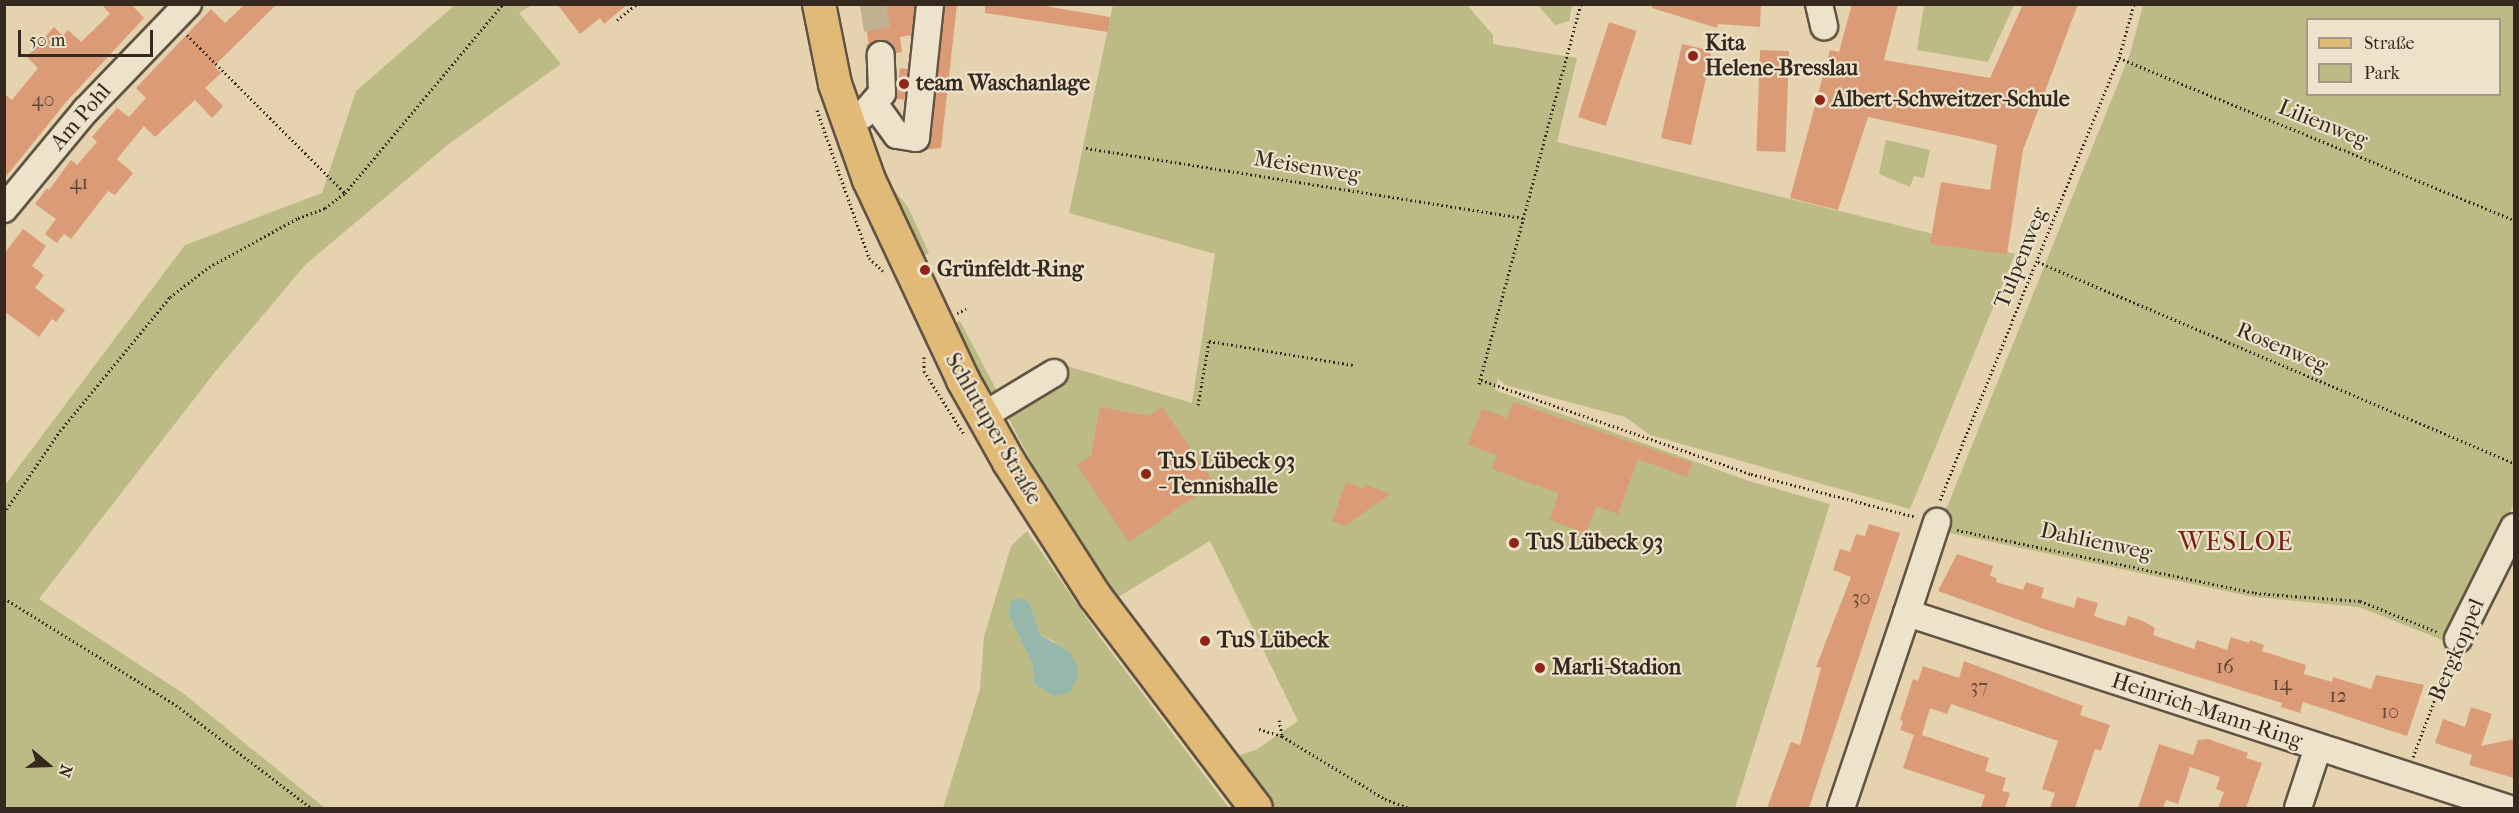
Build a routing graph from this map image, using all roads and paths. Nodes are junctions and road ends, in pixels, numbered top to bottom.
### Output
1 (503, 4) edge
2 (637, 4) edge
3 (819, 4) edge
4 (930, 4) edge
5 (1581, 4) edge
6 (2134, 4) edge
7 (177, 11) edge
8 (617, 20) dead end
9 (881, 55) tunnel mouth
10 (2119, 58) junction
11 (875, 105) junction
12 (847, 123) junction
13 (1086, 148) dead end
14 (345, 193) junction
15 (4, 209) edge
16 (1523, 218) junction
17 (2514, 220) edge
18 (2037, 262) junction
19 (1353, 365) dead end
20 (1054, 374) dead end
21 (1197, 405) dead end
22 (983, 416) junction
23 (2514, 464) edge
24 (4, 513) edge
25 (1937, 522) junction
26 (2514, 527) edge
27 (4, 598) edge
28 (1907, 613) junction
29 (2458, 639) junction
30 (1279, 720) dead end
31 (1259, 729) dead end
32 (1282, 736) junction
33 (2318, 747) junction
34 (2406, 775) junction
35 (311, 808) edge
36 (1256, 808) edge
37 (1408, 808) edge
38 (1841, 808) edge
39 (2298, 808) edge
40 (2507, 808) edge

1 - 14 path
2 - 8 path
3 - 12 main road, Schlutuper Straße
4 - 11 street
5 - 16 path
6 - 10 path, Tulpenweg
7 - 14 path
7 - 15 street, Am Pohl
9 - 11 street
10 - 17 path, Lilienweg
10 - 18 path, Tulpenweg
11 - 12 street
12 - 22 main road, Schlutuper Straße
13 - 16 path, Meisenweg
14 - 24 path
16 - 25 path, Dahlienweg
18 - 23 path, Rosenweg
18 - 25 path, Tulpenweg
19 - 21 path
20 - 22 street
22 - 36 main road, Schlutuper Straße
25 - 28 street
25 - 29 path, Dahlienweg
26 - 29 street, Bergkoppel
27 - 35 path
28 - 33 street, Heinrich-Mann-Ring
28 - 38 street
29 - 34 path, Bergkoppel
30 - 32 path
31 - 32 path
32 - 37 path
33 - 34 street, Heinrich-Mann-Ring
33 - 39 street
34 - 40 street, Heinrich-Mann-Ring

